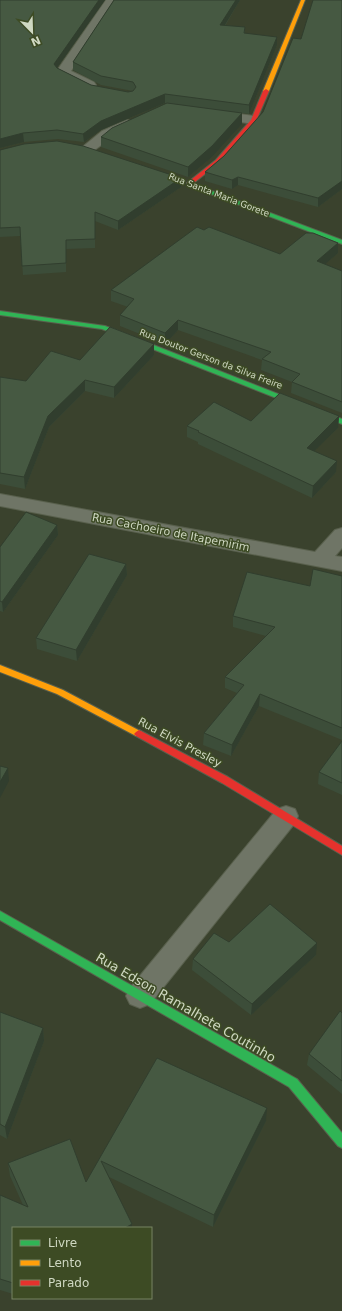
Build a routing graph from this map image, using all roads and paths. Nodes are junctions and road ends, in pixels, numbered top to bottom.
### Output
1 (112, 0) edge
2 (303, 0) edge
3 (105, 90) edge
4 (196, 111) edge
5 (138, 120) edge
6 (254, 120) junction
7 (72, 146) edge
8 (87, 149) junction
9 (102, 153) edge
10 (175, 178) edge
11 (190, 184) junction
12 (342, 242) edge
13 (0, 313) edge
14 (342, 422) edge
15 (0, 500) edge
16 (342, 535) edge
17 (320, 560) junction
18 (342, 564) edge
19 (0, 668) edge
20 (286, 816) junction
21 (342, 850) edge
22 (0, 915) edge
23 (140, 996) junction
24 (342, 1142) edge

1 - 3 street
2 - 6 street
4 - 6 street
5 - 8 street
6 - 11 street
7 - 8 street
8 - 9 street
10 - 11 street, Rua Santa Maria Gorete
11 - 12 street, Rua Santa Maria Gorete
13 - 14 street, Rua Doutor Gerson da Silva Freire
15 - 17 street, Rua Cachoeiro de Itapemirim
16 - 17 street
17 - 18 street, Rua Cachoeiro de Itapemirim
19 - 20 street, Rua Elvis Presley
20 - 21 street, Rua Elvis Presley
20 - 23 street
22 - 23 street, Rua Edson Ramalhete Coutinho
23 - 24 street, Rua Edson Ramalhete Coutinho

